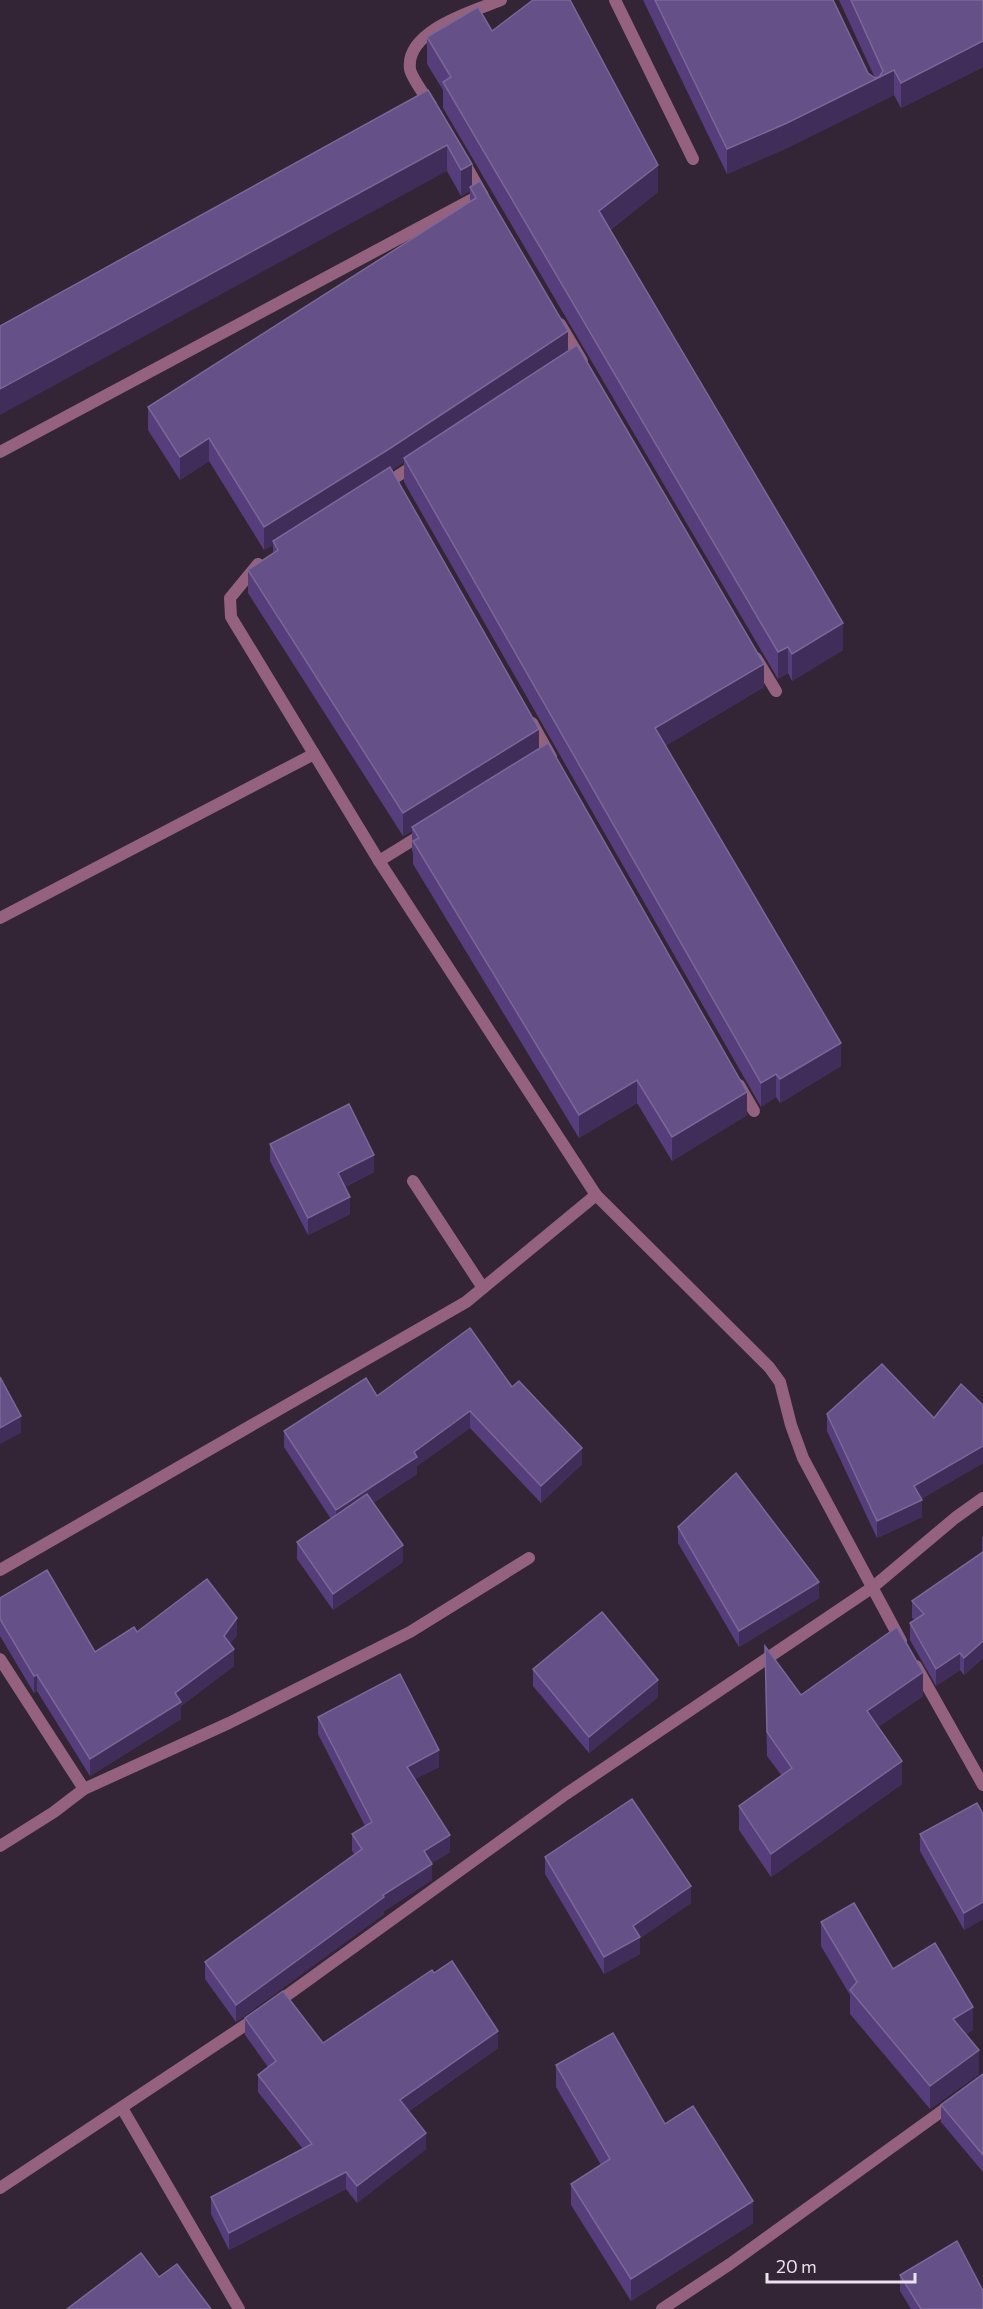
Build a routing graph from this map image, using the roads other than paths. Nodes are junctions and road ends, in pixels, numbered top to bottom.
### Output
1 (501, 0) edge
2 (615, 0) edge
3 (438, 117) edge
4 (460, 156) edge
5 (693, 159) dead end
6 (555, 316) edge
7 (578, 363) edge
8 (0, 452) edge
9 (432, 454) edge
10 (374, 491) edge
11 (267, 558) edge
12 (752, 651) edge
13 (776, 692) dead end
14 (527, 714) edge
15 (314, 754) junction
16 (548, 761) edge
17 (439, 824) edge
18 (378, 861) junction
19 (0, 918) edge
20 (730, 1070) edge
21 (754, 1111) dead end
22 (414, 1181) dead end
23 (596, 1195) junction
24 (483, 1288) junction
25 (983, 1498) edge
26 (529, 1558) dead end
27 (0, 1570) edge
28 (873, 1587) junction
29 (0, 1659) edge
30 (983, 1785) edge
31 (84, 1789) junction
32 (0, 1846) edge
33 (964, 2095) edge
34 (122, 2108) junction
35 (0, 2188) edge
36 (239, 2309) edge
37 (662, 2309) edge

1 - 3 street
2 - 5 street
4 - 8 street
6 - 7 street
9 - 10 street
11 - 15 street
12 - 13 street
14 - 16 street
15 - 18 street
15 - 19 street
17 - 18 street
18 - 23 street
20 - 21 street
22 - 24 street
23 - 24 street
23 - 28 street
24 - 27 street
25 - 28 street
26 - 31 street
28 - 30 street
28 - 34 street
29 - 31 street
31 - 32 street
33 - 37 street
34 - 35 street
34 - 36 street

